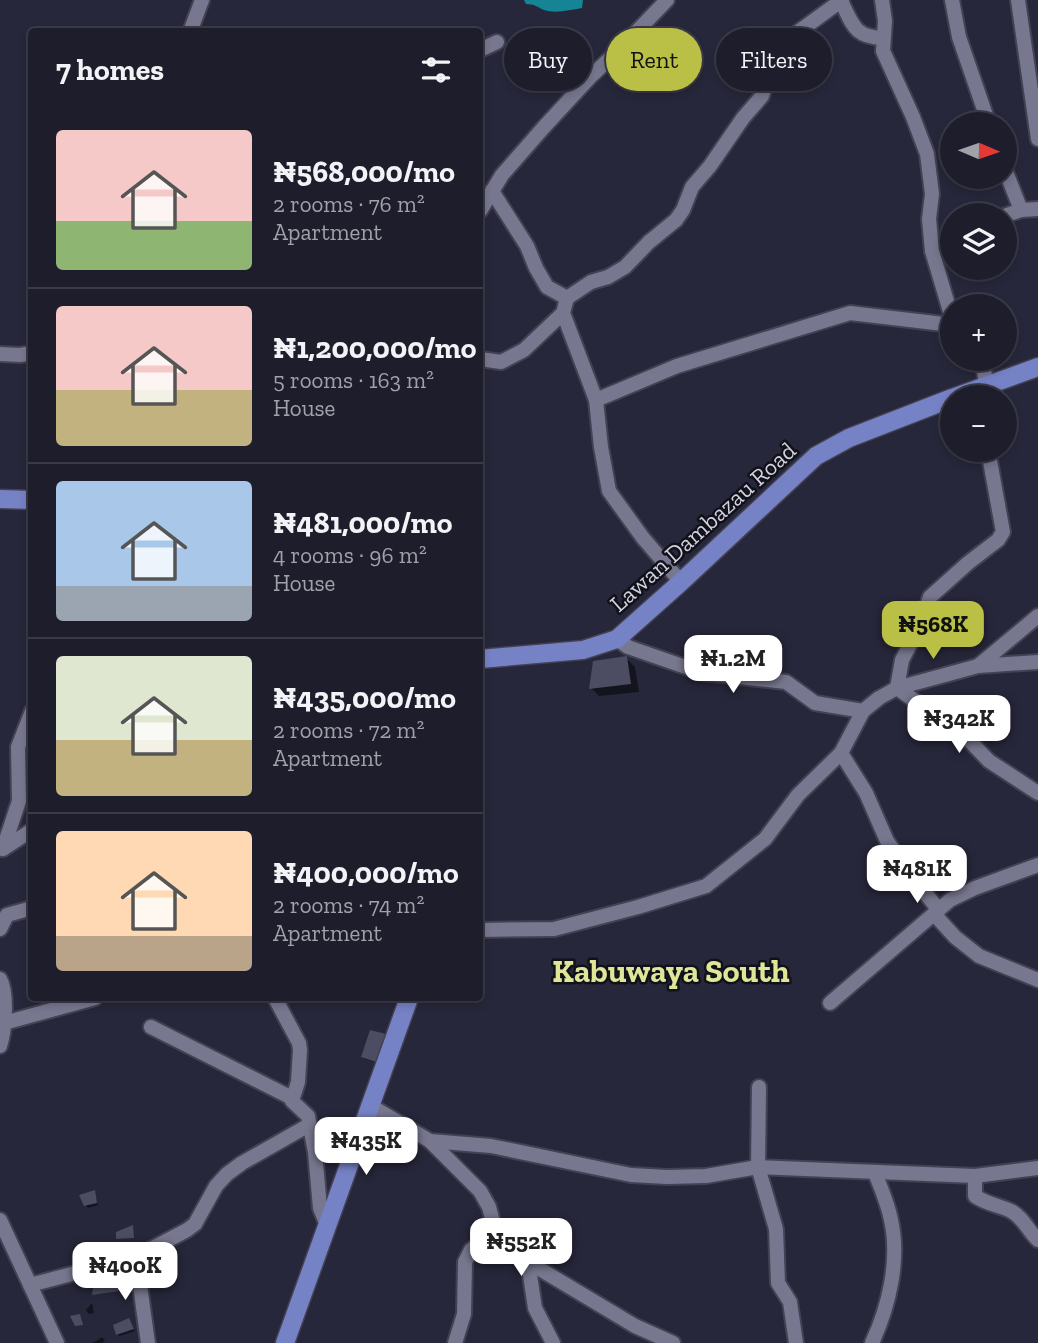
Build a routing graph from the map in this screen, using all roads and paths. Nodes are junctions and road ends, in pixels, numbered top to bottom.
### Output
1 (202, 0) edge
2 (667, 0) edge
3 (842, 0) edge
4 (882, 0) edge
5 (952, 0) edge
6 (1018, 0) edge
7 (192, 28) edge
8 (883, 38) junction
9 (497, 41) dead end
10 (483, 48) edge
11 (985, 112) edge
12 (1038, 139) edge
13 (1013, 189) edge
14 (492, 191) junction
15 (483, 206) edge
16 (1038, 209) edge
17 (1021, 210) junction
18 (1017, 211) edge
19 (932, 251) junction
20 (940, 251) edge
21 (945, 294) edge
22 (567, 298) junction
23 (563, 313) junction
24 (940, 324) edge
25 (0, 354) edge
26 (28, 354) edge
27 (483, 359) edge
28 (1038, 367) edge
29 (1000, 385) edge
30 (596, 400) junction
31 (940, 403) edge
32 (990, 462) edge
33 (0, 499) edge
34 (28, 500) edge
35 (681, 582) junction
36 (1038, 616) edge
37 (617, 639) junction
38 (483, 659) edge
39 (1038, 662) edge
40 (978, 666) junction
41 (897, 688) junction
42 (863, 710) junction
43 (28, 721) edge
44 (841, 752) junction
45 (1038, 793) edge
46 (28, 833) edge
47 (2, 850) edge
48 (1038, 865) edge
49 (28, 909) edge
50 (936, 912) junction
51 (0, 929) edge
52 (483, 930) edge
53 (0, 979) edge
54 (1038, 980) edge
55 (84, 1001) edge
56 (277, 1001) edge
57 (408, 1001) edge
58 (830, 1003) dead end
59 (4, 1023) junction
60 (151, 1027) dead end
61 (0, 1046) edge
62 (759, 1087) dead end
63 (292, 1098) junction
64 (371, 1106) junction
65 (309, 1125) junction
66 (430, 1141) junction
67 (758, 1167) junction
68 (1038, 1168) edge
69 (875, 1173) junction
70 (975, 1176) junction
71 (0, 1220) edge
72 (327, 1225) junction
73 (495, 1229) junction
74 (1038, 1240) edge
75 (136, 1257) junction
76 (528, 1262) junction
77 (30, 1286) junction
78 (57, 1343) edge
79 (148, 1343) edge
80 (285, 1343) edge
81 (454, 1343) edge
82 (553, 1343) edge
83 (673, 1343) edge
84 (796, 1343) edge
85 (873, 1343) edge

1 - 7 street
2 - 14 street
3 - 8 street
3 - 22 street
4 - 8 street
5 - 11 street
6 - 12 street
8 - 19 street
9 - 10 street
13 - 17 street
14 - 15 street
14 - 22 street
16 - 17 street
17 - 18 street
19 - 20 street
19 - 21 street
22 - 23 street
23 - 27 street
23 - 30 street
24 - 30 street
25 - 26 street
28 - 29 main road, Lawan Dambazau Road
30 - 35 street
31 - 35 main road, Lawan Dambazau Road
32 - 41 street
33 - 34 main road
35 - 37 main road, Lawan Dambazau Road
36 - 40 street
37 - 38 main road, Lawan Dambazau Road
37 - 42 street
39 - 40 street
40 - 41 street
41 - 42 street
41 - 45 street
42 - 44 street
43 - 47 street
44 - 50 street
44 - 52 street
46 - 47 street
48 - 50 street
49 - 51 street
50 - 54 street
50 - 58 street
53 - 59 street
55 - 59 street
56 - 63 street
57 - 64 main road
59 - 61 street
60 - 63 street
62 - 67 street
63 - 65 street
64 - 66 street
64 - 72 main road
65 - 72 street
65 - 75 street
66 - 67 street
66 - 73 street
67 - 69 street
67 - 84 street
68 - 70 street
69 - 70 street
69 - 85 street
70 - 74 street
71 - 77 street
72 - 80 main road
73 - 76 street
73 - 81 street
75 - 77 street
75 - 79 street
76 - 82 street
76 - 83 street
77 - 78 street

